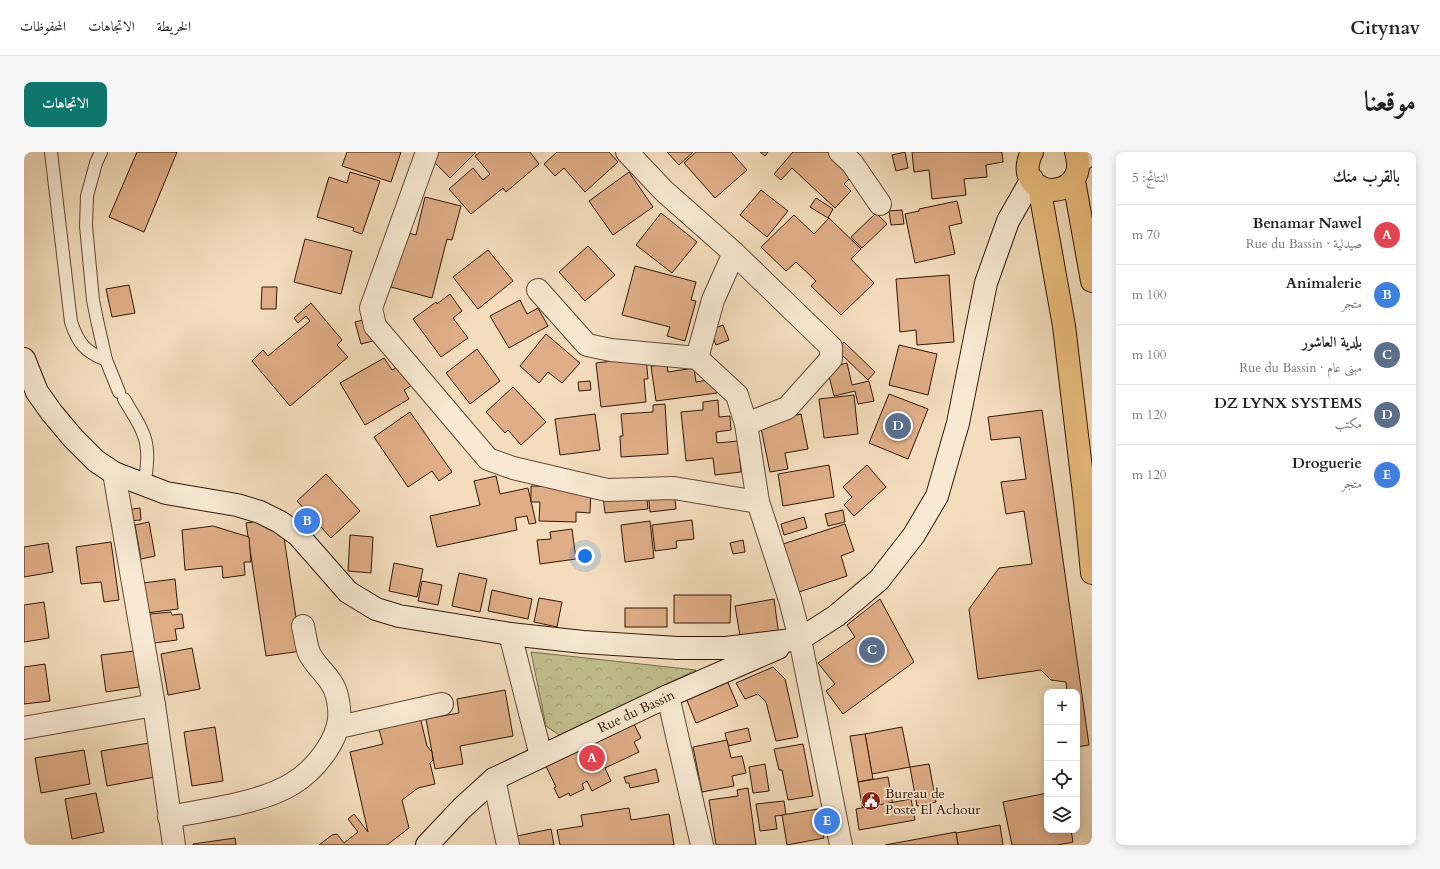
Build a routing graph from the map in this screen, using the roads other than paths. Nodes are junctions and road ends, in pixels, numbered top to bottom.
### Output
1 (51, 152) edge
2 (101, 152) edge
3 (427, 152) edge
4 (627, 152) edge
5 (840, 152) edge
6 (1032, 152) edge
7 (1080, 162) edge
8 (1035, 182) junction
9 (880, 204) dead end
10 (734, 253) junction
11 (1092, 281) edge
12 (538, 290) dead end
13 (697, 358) junction
14 (24, 359) edge
15 (106, 360) junction
16 (746, 424) junction
17 (114, 473) junction
18 (144, 486) junction
19 (758, 502) junction
20 (1092, 573) edge
21 (303, 626) dead end
22 (510, 634) junction
23 (800, 639) junction
24 (668, 696) junction
25 (442, 704) dead end
26 (154, 705) junction
27 (339, 727) junction
28 (24, 728) edge
29 (541, 756) junction
30 (494, 779) junction
31 (170, 817) junction
32 (174, 845) edge
33 (427, 845) edge
34 (508, 845) edge
35 (702, 845) edge
36 (841, 845) edge

1 - 15 lane
2 - 15 lane
3 - 19 street
4 - 10 street
5 - 9 street
6 - 8 main road
7 - 8 main road
7 - 11 main road
8 - 20 main road
8 - 23 street, Rue du Bassin
10 - 13 street
10 - 16 street
12 - 13 street
13 - 16 street
14 - 17 street
15 - 18 lane
16 - 19 street
17 - 18 street
17 - 26 street
18 - 22 street
19 - 23 street
21 - 27 street
22 - 23 street
22 - 29 street
23 - 24 street, Rue du Bassin
23 - 36 street
24 - 29 street, Rue du Bassin
24 - 35 street
25 - 27 street
26 - 28 street
26 - 31 street
27 - 31 street
29 - 30 street, Rue du Bassin
30 - 33 street, Rue du Bassin
30 - 34 street
31 - 32 street

